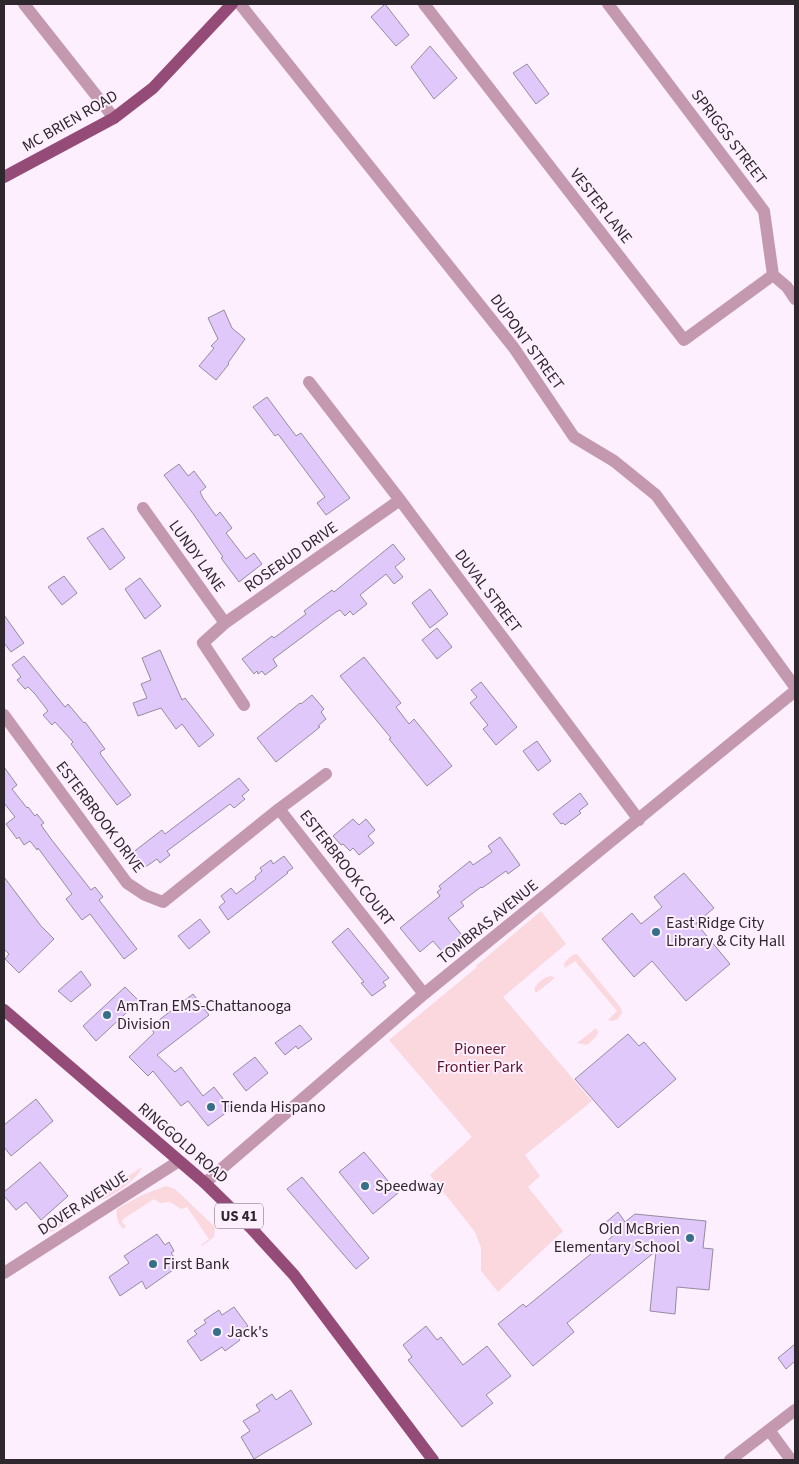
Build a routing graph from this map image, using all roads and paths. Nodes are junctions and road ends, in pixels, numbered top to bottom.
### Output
1 (24, 4) edge
2 (232, 4) edge
3 (240, 4) edge
4 (424, 4) edge
5 (608, 4) edge
6 (114, 118) junction
7 (4, 177) edge
8 (773, 275) junction
9 (795, 300) edge
10 (309, 382) dead end
11 (400, 500) junction
12 (143, 508) dead end
13 (226, 623) junction
14 (795, 689) edge
15 (244, 705) dead end
16 (4, 715) edge
17 (326, 774) dead end
18 (280, 808) junction
19 (639, 820) junction
20 (424, 994) junction
21 (4, 1010) edge
22 (179, 1161) junction
23 (205, 1183) junction
24 (4, 1273) edge
25 (795, 1410) edge
26 (769, 1430) junction
27 (433, 1460) edge
28 (730, 1460) edge
29 (791, 1460) edge

1 - 6 street
2 - 6 main road, MC BRIEN ROAD
3 - 14 street, DUPONT STREET
4 - 8 street, VESTER LANE
5 - 8 street, SPRIGGS STREET
6 - 7 main road, MC BRIEN ROAD
8 - 9 street
10 - 11 street, DUVAL STREET
11 - 13 street, ROSEBUD DRIVE
11 - 19 street, DUVAL STREET
12 - 13 street, LUNDY LANE
13 - 15 street, ROSEBUD DRIVE
14 - 19 street, TOMBRAS AVENUE
16 - 18 street, ESTERBROOK DRIVE
17 - 18 street, ESTERBROOK COURT
18 - 20 street, ESTERBROOK COURT
19 - 20 street, TOMBRAS AVENUE
20 - 23 street, TOMBRAS AVENUE
21 - 22 main road, RINGGOLD ROAD / US 41
22 - 23 main road, RINGGOLD ROAD / US 41
22 - 24 street, DOVER AVENUE
23 - 27 main road, RINGGOLD ROAD / US 41
25 - 26 street
26 - 28 street
26 - 29 street

